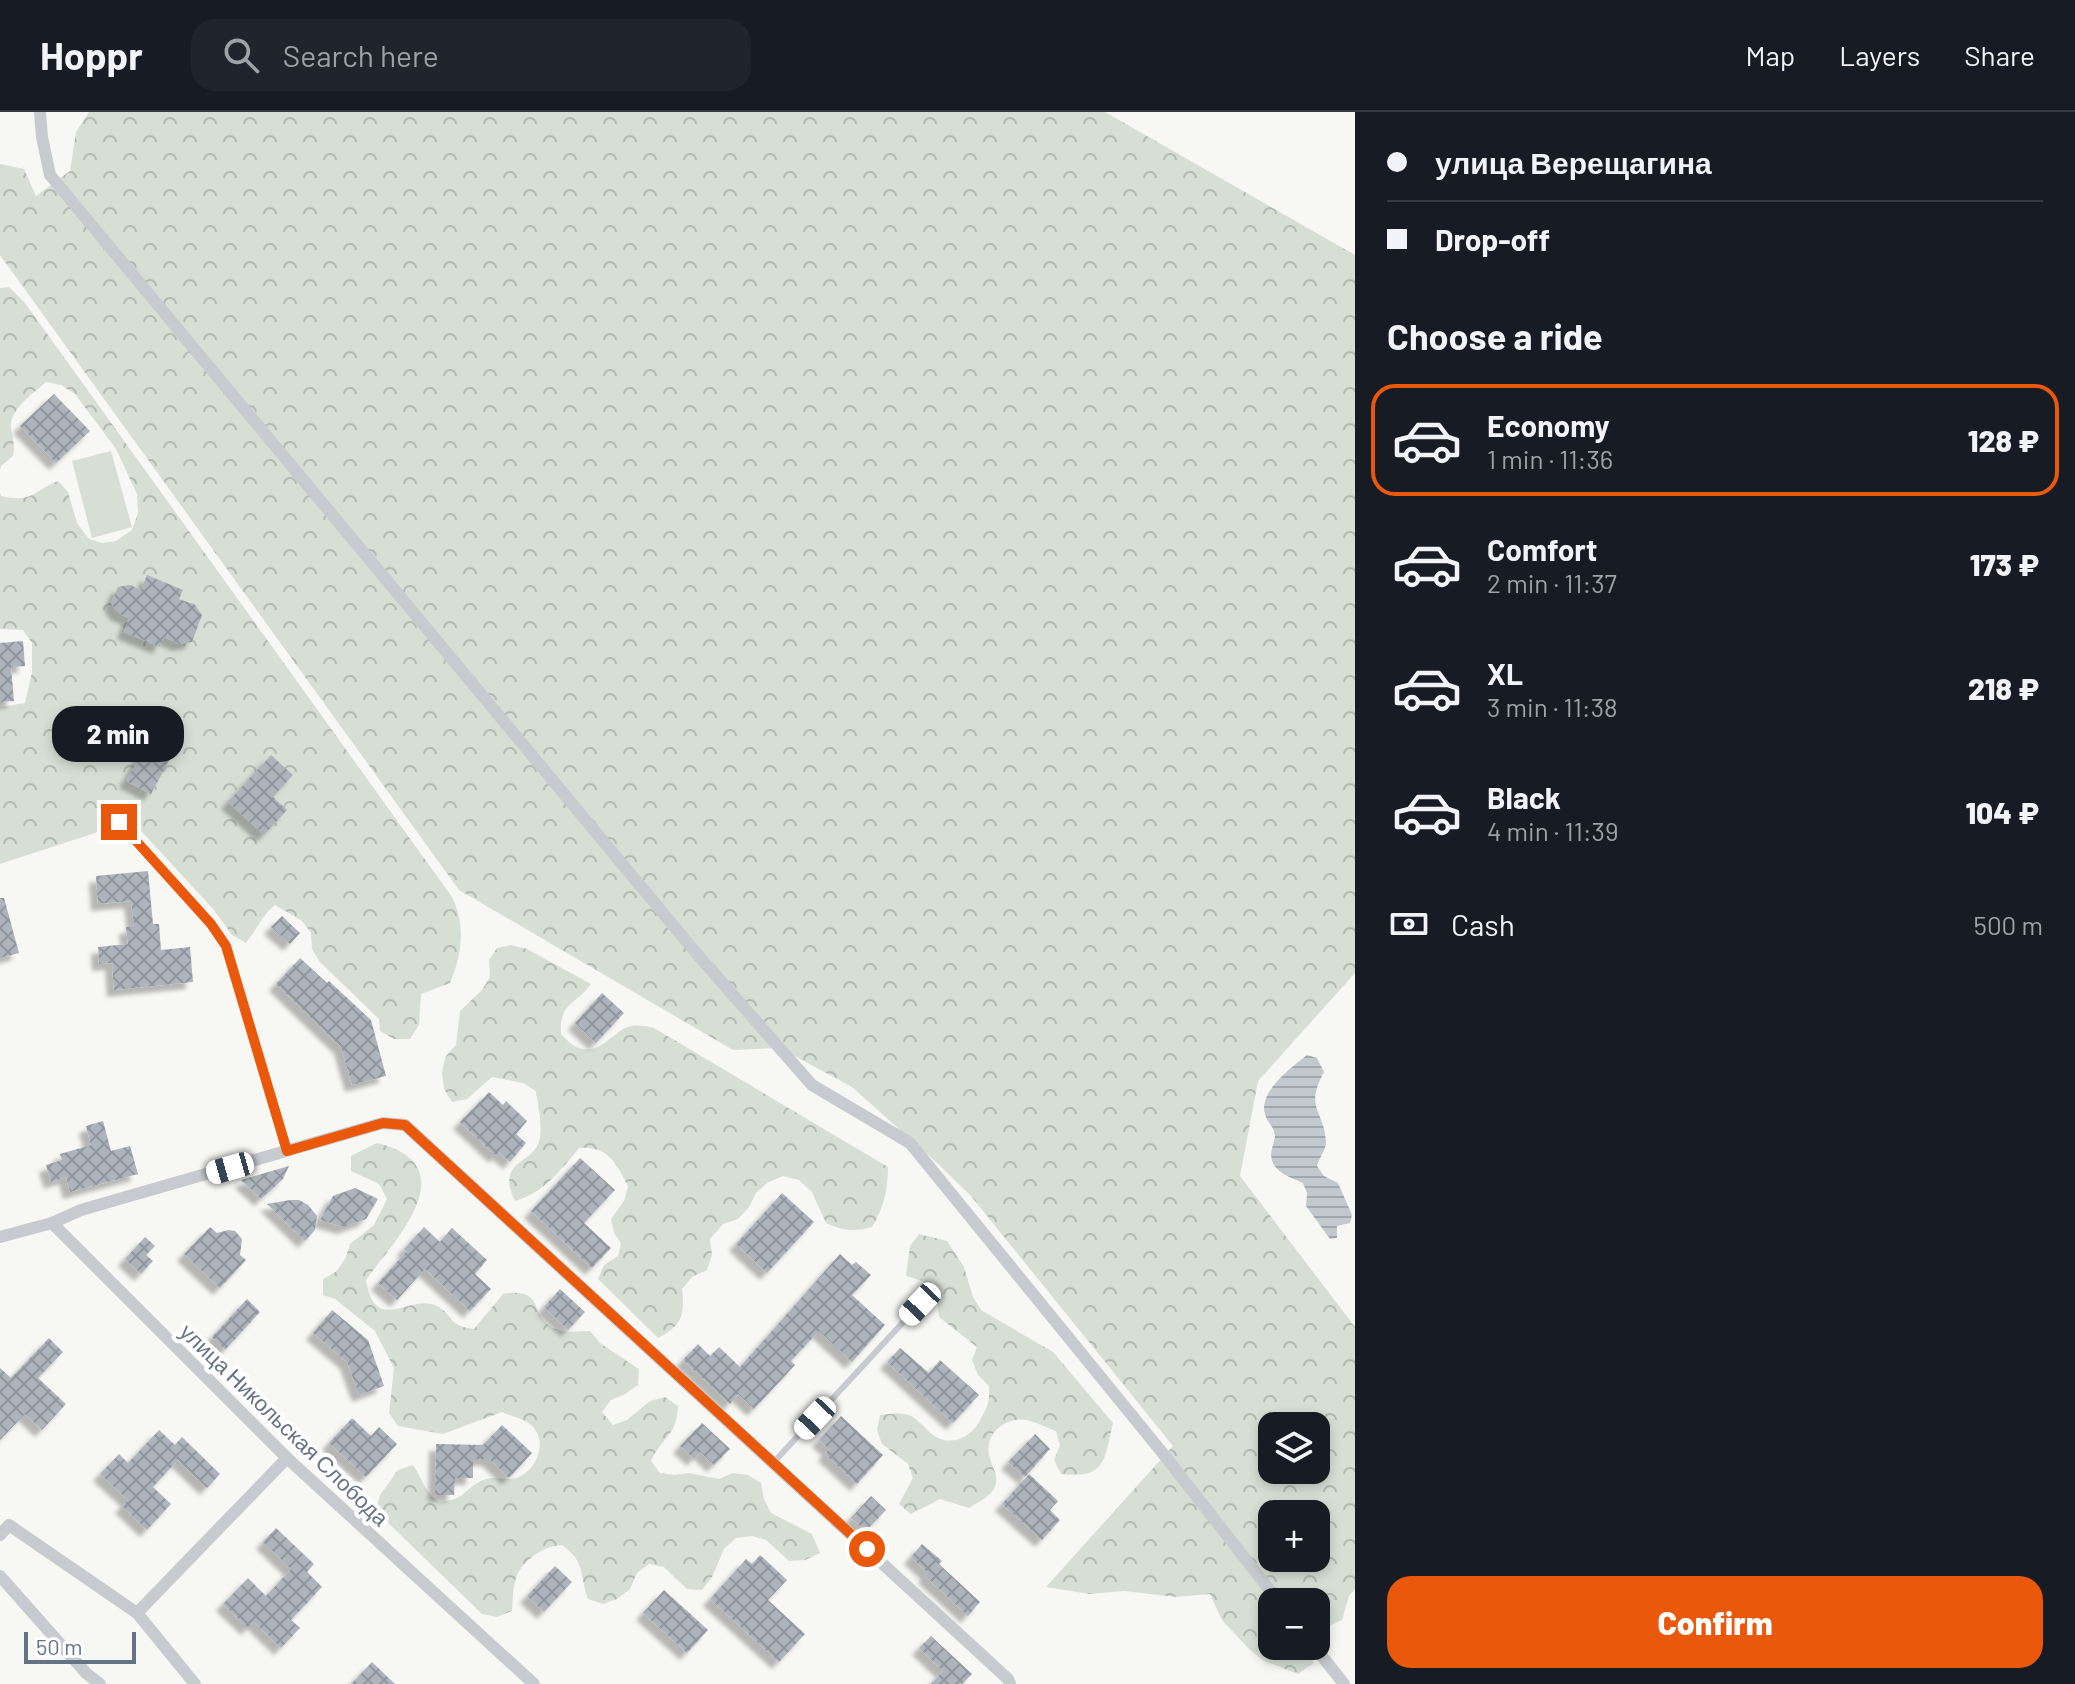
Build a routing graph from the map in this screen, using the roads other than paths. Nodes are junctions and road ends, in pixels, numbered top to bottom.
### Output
1 (40, 112) edge
2 (119, 822) dead end
3 (287, 1151) junction
4 (52, 1223) junction
5 (0, 1237) edge
6 (920, 1304) dead end
7 (287, 1458) junction
8 (773, 1463) junction
9 (0, 1535) edge
10 (0, 1576) edge
11 (1268, 1588) edge
12 (137, 1613) junction
13 (1325, 1660) edge
14 (100, 1684) edge
15 (195, 1684) edge
16 (534, 1684) edge
17 (1010, 1684) edge
18 (1344, 1684) edge

1 - 11 street
2 - 3 lane
3 - 4 street
3 - 8 street
4 - 5 street
4 - 7 street, улица Никольская Слобода
6 - 8 lane
7 - 12 street
7 - 16 street, улица Никольская Слобода
8 - 17 street
9 - 12 street
10 - 14 street
12 - 15 street
13 - 18 street

